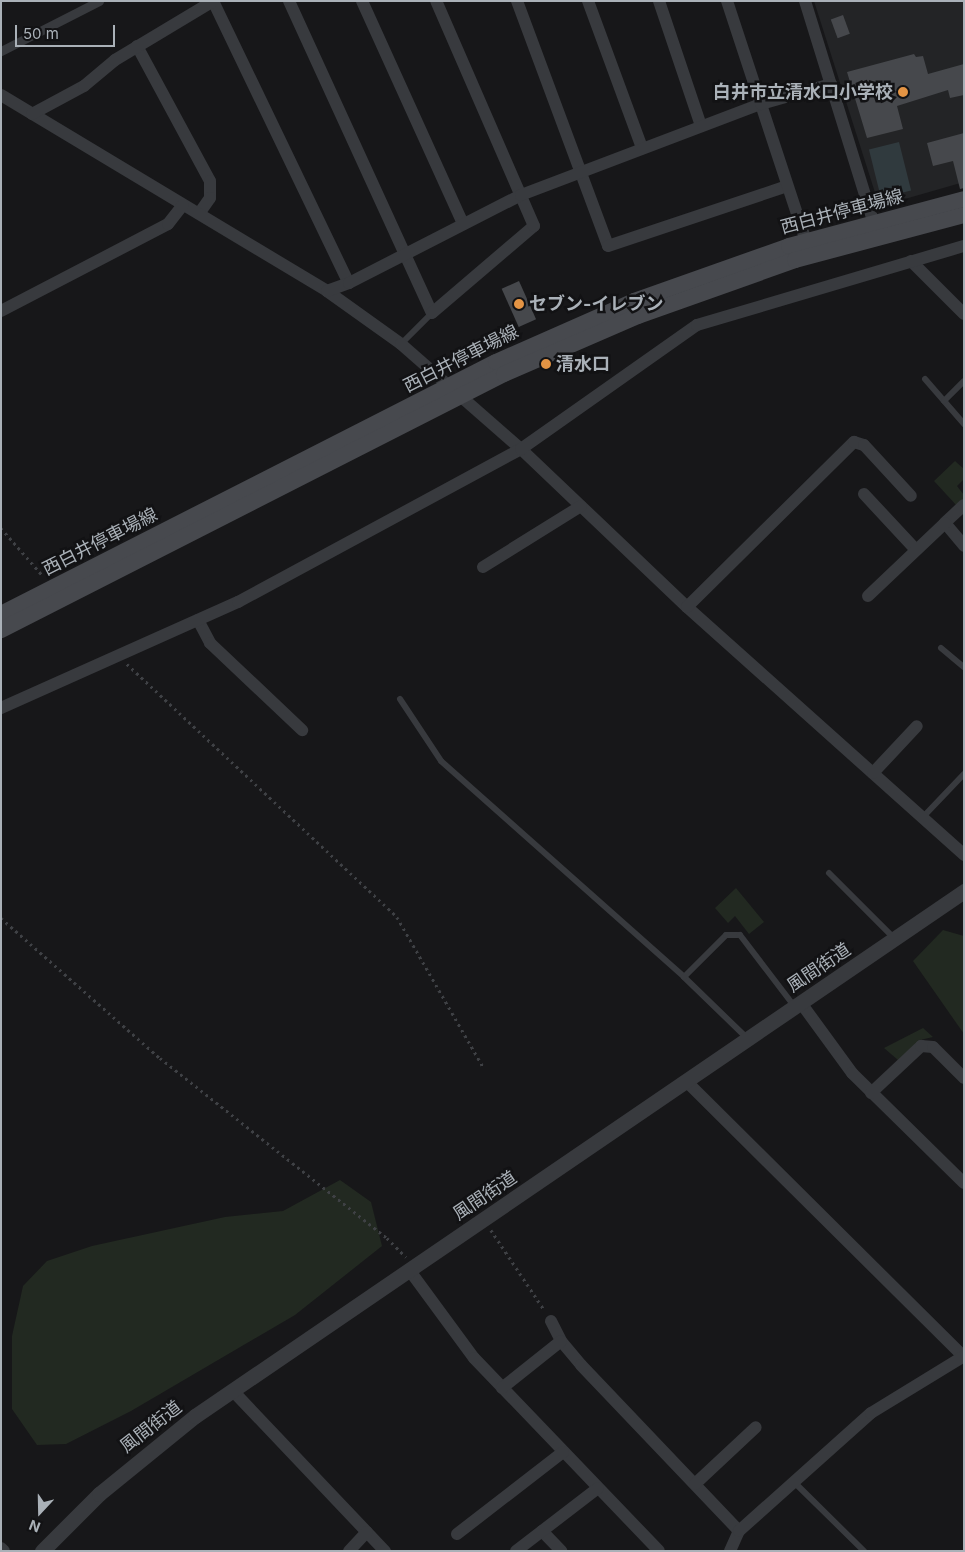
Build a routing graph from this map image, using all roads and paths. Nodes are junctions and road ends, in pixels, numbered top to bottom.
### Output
1 (99, 1) edge
2 (213, 1) edge
3 (289, 1) edge
4 (362, 1) edge
5 (436, 1) edge
6 (517, 1) edge
7 (588, 1) edge
8 (659, 1) edge
9 (727, 1) edge
10 (805, 1) edge
11 (138, 46) junction
12 (1, 52) edge
13 (831, 84) junction
14 (1, 95) edge
15 (761, 104) junction
16 (32, 114) junction
17 (701, 126) junction
18 (642, 148) junction
19 (580, 171) junction
20 (787, 186) junction
21 (521, 194) junction
22 (964, 199) edge
23 (183, 205) junction
24 (199, 214) junction
25 (964, 215) edge
26 (463, 224) junction
27 (876, 231) junction
28 (964, 246) edge
29 (808, 249) junction
30 (405, 254) junction
31 (911, 261) junction
32 (349, 283) junction
33 (327, 291) junction
34 (1, 311) edge
35 (432, 313) junction
36 (964, 314) edge
37 (401, 344) junction
38 (925, 379) dead end
39 (964, 381) edge
40 (454, 392) junction
41 (944, 401) junction
42 (964, 424) edge
43 (521, 449) junction
44 (864, 494) dead end
45 (911, 496) dead end
46 (964, 505) edge
47 (580, 506) junction
48 (945, 523) junction
49 (1, 528) edge
50 (964, 546) edge
51 (916, 550) junction
52 (483, 567) dead end
53 (54, 588) junction
54 (868, 596) dead end
55 (687, 607) junction
56 (1, 614) edge
57 (198, 620) junction
58 (1, 630) edge
59 (940, 648) dead end
60 (118, 656) junction
61 (964, 668) edge
62 (400, 699) dead end
63 (1, 708) edge
64 (917, 726) dead end
65 (302, 730) dead end
66 (873, 773) junction
67 (964, 774) edge
68 (923, 817) junction
69 (964, 855) edge
70 (828, 874) dead end
71 (964, 891) edge
72 (1, 918) edge
73 (895, 938) junction
74 (684, 977) junction
75 (798, 1005) junction
76 (748, 1039) junction
77 (484, 1068) dead end
78 (964, 1078) edge
79 (686, 1081) junction
80 (871, 1093) junction
81 (964, 1183) edge
82 (483, 1219) junction
83 (412, 1268) junction
84 (551, 1321) joint
85 (561, 1341) junction
86 (964, 1356) edge
87 (502, 1388) junction
88 (233, 1391) junction
89 (756, 1427) dead end
90 (563, 1452) junction
91 (795, 1483) junction
92 (695, 1484) junction
93 (598, 1488) junction
94 (542, 1531) junction
95 (739, 1531) junction
96 (367, 1532) junction
97 (457, 1534) dead end
98 (1, 1548) edge
99 (4, 1551) edge
100 (42, 1551) edge
101 (349, 1551) edge
102 (385, 1551) edge
103 (516, 1551) edge
104 (561, 1551) edge
105 (659, 1551) edge
106 (730, 1551) edge
107 (864, 1551) edge

1 - 12 street
2 - 11 street
2 - 32 street
3 - 30 street
4 - 26 street
5 - 21 street
6 - 19 street
7 - 18 street
8 - 17 street
9 - 15 street
10 - 13 street
11 - 16 street
11 - 24 street
13 - 15 street
13 - 27 street
14 - 16 street
15 - 17 street
15 - 20 street
16 - 23 street
17 - 18 street
18 - 19 street
19 - 20 street
19 - 21 street
20 - 29 street
21 - 26 street
21 - 35 street
22 - 27 main road, 西白井停車場線
23 - 24 street
23 - 34 street
24 - 33 street
25 - 27 main road, 西白井停車場線
26 - 30 street
27 - 29 main road, 西白井停車場線
28 - 31 street
29 - 40 main road, 西白井停車場線
30 - 32 street
30 - 35 street
31 - 36 street
31 - 43 street
32 - 33 street
33 - 37 street
35 - 37 lane
37 - 40 street
38 - 41 lane
39 - 41 lane
40 - 43 street
40 - 53 main road, 西白井停車場線
40 - 58 main road, 西白井停車場線
41 - 42 lane
43 - 47 street
43 - 57 street
44 - 51 street
45 - 55 street
46 - 48 street
47 - 52 street
47 - 55 street
48 - 50 street
48 - 51 street
49 - 53 path
51 - 54 street
53 - 56 main road, 西白井停車場線
55 - 66 street
57 - 60 street
57 - 65 street
59 - 61 lane
60 - 63 street
60 - 77 path
62 - 74 lane
64 - 66 street
66 - 68 street
67 - 68 lane
68 - 69 street
70 - 73 lane
71 - 73 street, 風間街道
72 - 83 path
73 - 75 street, 風間街道
74 - 75 lane
74 - 76 lane
75 - 76 street, 風間街道
75 - 80 street
76 - 79 street, 風間街道
78 - 80 street
79 - 82 street, 風間街道
79 - 86 street
80 - 81 street
82 - 83 street, 風間街道
82 - 84 path
83 - 87 street
83 - 88 street, 風間街道
84 - 85 street
85 - 87 street
85 - 92 street
86 - 91 street
87 - 90 street
88 - 96 street
88 - 100 street, 風間街道
89 - 92 street
90 - 93 street
90 - 97 street
91 - 95 street
91 - 107 lane
92 - 95 street
93 - 94 street
93 - 105 street
94 - 103 street
94 - 104 street
95 - 106 street
96 - 101 street
96 - 102 street
98 - 99 street

